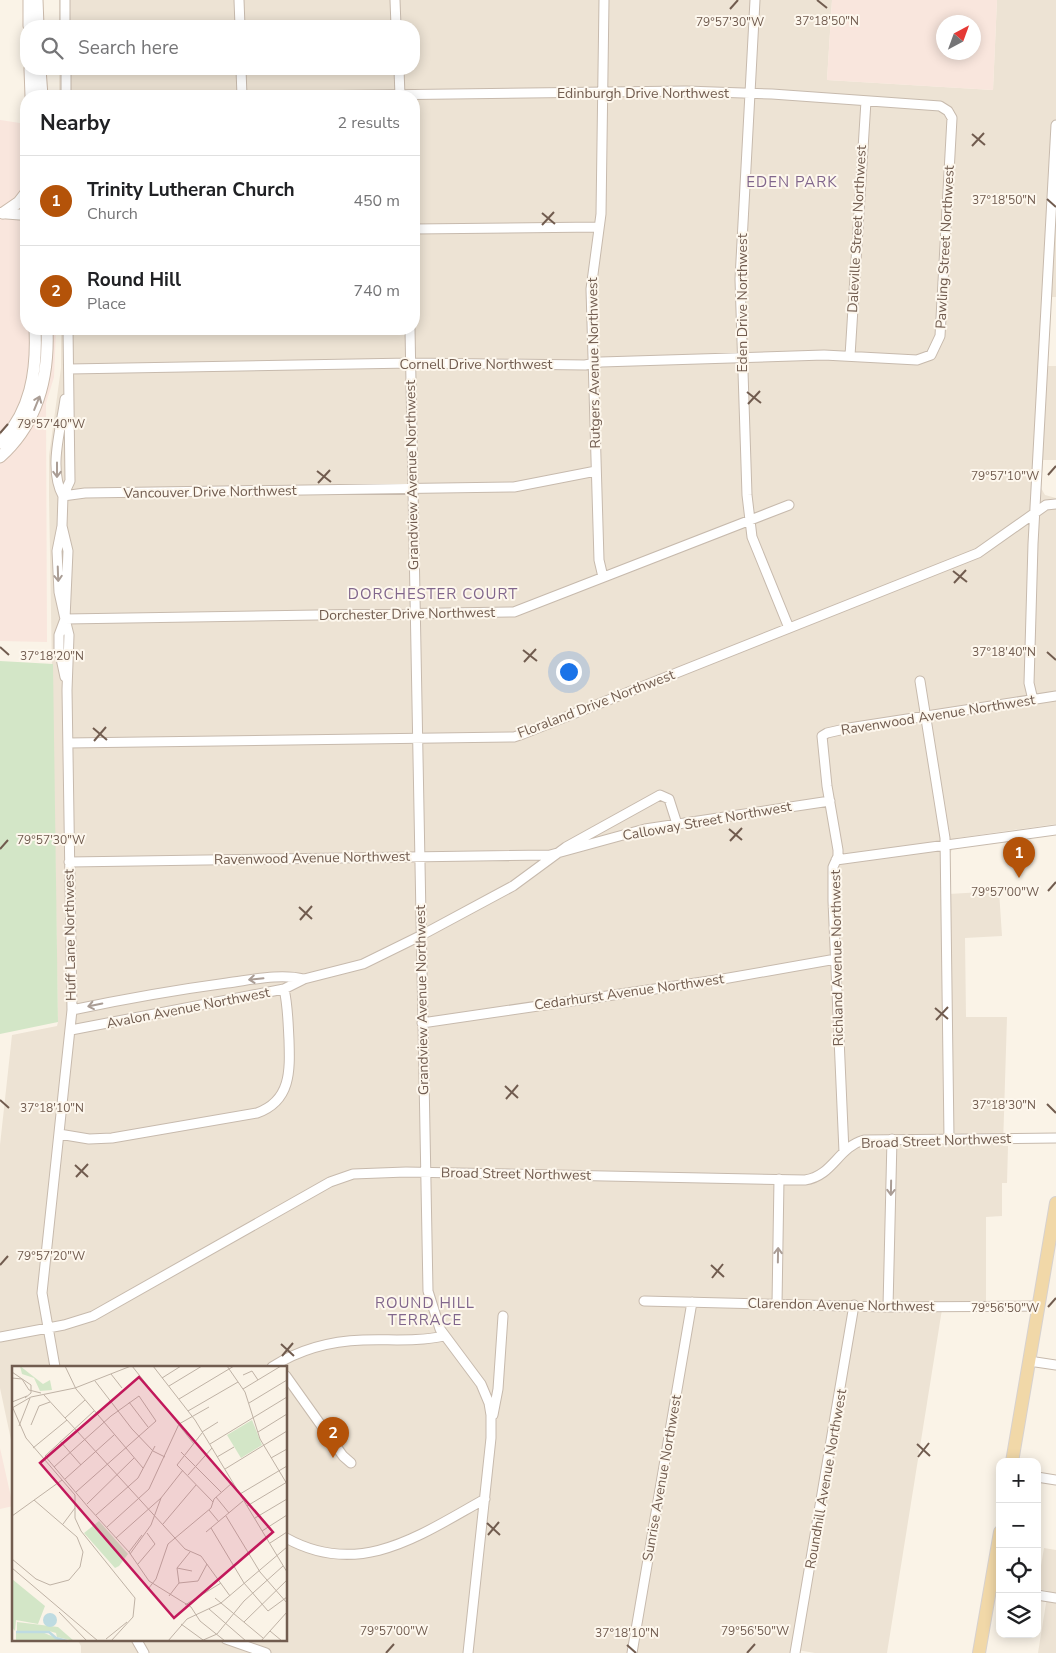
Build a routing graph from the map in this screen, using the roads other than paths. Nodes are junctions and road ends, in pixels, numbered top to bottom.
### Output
1 (29, 0) edge
2 (37, 0) edge
3 (65, 0) edge
4 (239, 0) edge
5 (394, 0) edge
6 (604, 0) edge
7 (755, 0) edge
8 (29, 20) edge
9 (38, 20) edge
10 (65, 20) edge
11 (240, 20) edge
12 (396, 20) edge
13 (30, 75) edge
14 (40, 75) edge
15 (66, 75) edge
16 (241, 75) edge
17 (399, 75) edge
18 (31, 90) edge
19 (42, 90) edge
20 (66, 90) edge
21 (242, 90) edge
22 (400, 90) edge
23 (603, 92) junction
24 (750, 93) junction
25 (420, 95) edge
26 (866, 102) junction
27 (1056, 125) edge
28 (950, 147) joint
29 (20, 201) edge
30 (2, 213) edge
31 (20, 214) edge
32 (599, 227) junction
33 (420, 229) edge
34 (35, 335) edge
35 (47, 335) edge
36 (68, 335) edge
37 (410, 335) edge
38 (850, 356) junction
39 (883, 358) joint
40 (742, 359) junction
41 (411, 363) junction
42 (592, 364) junction
43 (69, 369) junction
44 (0, 443) edge
45 (0, 457) edge
46 (596, 471) junction
47 (413, 489) junction
48 (63, 496) junction
49 (1056, 504) edge
50 (789, 505) dead end
51 (1035, 512) junction
52 (749, 518) junction
53 (603, 576) junction
54 (414, 614) junction
55 (65, 618) junction
56 (789, 628) junction
57 (920, 681) dead end
58 (1056, 696) edge
59 (1033, 700) junction
60 (925, 717) junction
61 (822, 736) joint
62 (417, 738) junction
63 (68, 743) junction
64 (830, 801) junction
65 (676, 824) junction
66 (1056, 830) edge
67 (944, 846) junction
68 (556, 854) junction
69 (418, 856) junction
70 (836, 860) junction
71 (69, 862) junction
72 (420, 936) junction
73 (836, 959) junction
74 (304, 979) junction
75 (284, 989) junction
76 (72, 1010) junction
77 (422, 1023) junction
78 (71, 1030) junction
79 (59, 1134) junction
80 (950, 1138) junction
81 (1056, 1138) edge
82 (892, 1139) junction
83 (844, 1152) junction
84 (426, 1172) junction
85 (779, 1179) junction
86 (1056, 1203) edge
87 (1052, 1249) edge
88 (644, 1301) dead end
89 (692, 1302) junction
90 (777, 1304) junction
91 (854, 1306) junction
92 (1038, 1306) junction
93 (888, 1307) junction
94 (503, 1316) dead end
95 (47, 1329) junction
96 (444, 1336) junction
97 (0, 1338) edge
98 (1029, 1361) junction
99 (1056, 1365) edge
100 (55, 1366) edge
101 (276, 1366) edge
102 (288, 1379) edge
103 (492, 1420) junction
104 (1013, 1458) edge
105 (351, 1464) dead end
106 (1041, 1478) edge
107 (1056, 1480) edge
108 (485, 1500) junction
109 (288, 1539) edge
110 (999, 1548) edge
111 (995, 1588) edge
112 (1041, 1596) edge
113 (1056, 1598) edge
114 (137, 1640) edge
115 (229, 1640) edge
116 (144, 1653) edge
117 (266, 1653) edge
118 (468, 1653) edge
119 (632, 1653) edge
120 (795, 1653) edge
121 (979, 1653) edge

1 - 8 main road
2 - 9 main road
3 - 10 street
4 - 11 street
5 - 12 street
6 - 23 street, Rutgers Avenue Northwest
7 - 24 street, Eden Drive Northwest
13 - 18 main road
14 - 19 main road
15 - 20 street
16 - 21 street
17 - 22 street
23 - 24 street, Edinburgh Drive Northwest
23 - 25 street, Edinburgh Drive Northwest
23 - 32 street, Rutgers Avenue Northwest
24 - 26 street, Edinburgh Drive Northwest
24 - 40 street, Eden Drive Northwest
26 - 28 street, Edinburgh Drive Northwest
26 - 38 street, Daleville Street Northwest
27 - 51 street
28 - 39 street, Pawling Street Northwest
29 - 30 main road
30 - 31 street
32 - 33 street
32 - 42 street, Rutgers Avenue Northwest
34 - 44 main road
45 -> 35 main road
36 - 43 street, Huff Lane Northwest
37 - 41 street, Grandview Avenue Northwest
38 - 39 street, Cornell Drive Northwest
38 - 40 street, Cornell Drive Northwest
40 - 42 street, Cornell Drive Northwest
40 - 52 street, Eden Drive Northwest
41 - 42 street, Cornell Drive Northwest
41 - 43 street, Cornell Drive Northwest
41 - 47 street, Grandview Avenue Northwest
42 - 46 street, Rutgers Avenue Northwest
43 - 48 street, Huff Lane Northwest
46 - 47 street, Vancouver Drive Northwest
46 - 53 street, Rutgers Avenue Northwest
47 - 48 street, Vancouver Drive Northwest
47 - 54 street, Grandview Avenue Northwest
48 - 55 street, Huff Lane Northwest
49 - 51 street, Floraland Drive Northwest
50 - 52 street, Dorchester Drive Northwest
51 - 56 street, Floraland Drive Northwest
51 - 59 street
52 - 53 street, Dorchester Drive Northwest
52 - 56 street, Eden Drive Northwest
53 - 54 street, Dorchester Drive Northwest
54 - 55 street, Dorchester Drive Northwest
54 - 62 street, Grandview Avenue Northwest
55 - 63 street, Huff Lane Northwest
56 - 62 street, Floraland Drive Northwest
57 - 60 street
58 - 59 street, Ravenwood Avenue Northwest
59 - 60 street, Ravenwood Avenue Northwest
60 - 61 street, Ravenwood Avenue Northwest
60 - 67 street
61 - 64 street, Richland Avenue Northwest
62 - 63 street, Floraland Drive Northwest
62 - 69 street, Grandview Avenue Northwest
63 - 71 street, Huff Lane Northwest
64 - 65 street, Calloway Street Northwest
64 - 70 street, Richland Avenue Northwest
65 - 68 street, Calloway Street Northwest
65 - 68 street, Avalon Avenue Northwest
66 - 67 street
67 - 70 street
67 - 80 street
68 - 69 street, Ravenwood Avenue Northwest
68 - 72 street, Avalon Avenue Northwest
69 - 71 street, Ravenwood Avenue Northwest
69 - 72 street, Grandview Avenue Northwest
70 - 73 street, Richland Avenue Northwest
71 - 76 street, Huff Lane Northwest
72 - 74 street, Avalon Avenue Northwest
72 - 77 street, Grandview Avenue Northwest
73 - 77 street, Cedarhurst Avenue Northwest
73 - 83 street, Richland Avenue Northwest
74 - 75 street, Avalon Avenue Northwest
74 -> 76 street, Avalon Avenue Northwest
75 - 78 street, Avalon Avenue Northwest
75 - 79 street
76 - 78 street, Huff Lane Northwest
77 - 84 street, Grandview Avenue Northwest
78 - 79 street, Huff Lane Northwest
79 - 95 street, Huff Lane Northwest
80 - 81 street, Broad Street Northwest
80 - 82 street, Broad Street Northwest
82 - 83 street, Broad Street Northwest
82 -> 93 street
83 - 85 street, Broad Street Northwest
84 - 85 street, Broad Street Northwest
84 - 95 street, Broad Street Northwest
84 - 96 street, Grandview Avenue Northwest
90 -> 85 street
86 - 87 main road
87 - 92 main road
88 - 89 street, Clarendon Avenue Northwest
89 - 90 street, Clarendon Avenue Northwest
89 - 119 street, Sunrise Avenue Northwest
90 - 91 street, Clarendon Avenue Northwest
91 - 93 street, Clarendon Avenue Northwest
91 - 120 street, Roundhill Avenue Northwest
92 - 93 street, Clarendon Avenue Northwest
92 - 98 main road
94 - 103 street
95 - 97 street, Broad Street Northwest
95 - 100 street, Huff Lane Northwest
96 - 101 street
96 - 103 street, Grandview Avenue Northwest
98 - 99 street
98 - 104 main road
102 - 105 street
103 - 108 street, Grandview Avenue Northwest
106 - 107 street
108 - 109 street
108 - 118 street, Grandview Avenue Northwest
110 - 111 main road
111 - 121 main road
112 - 113 street
114 - 116 street
115 - 117 street

